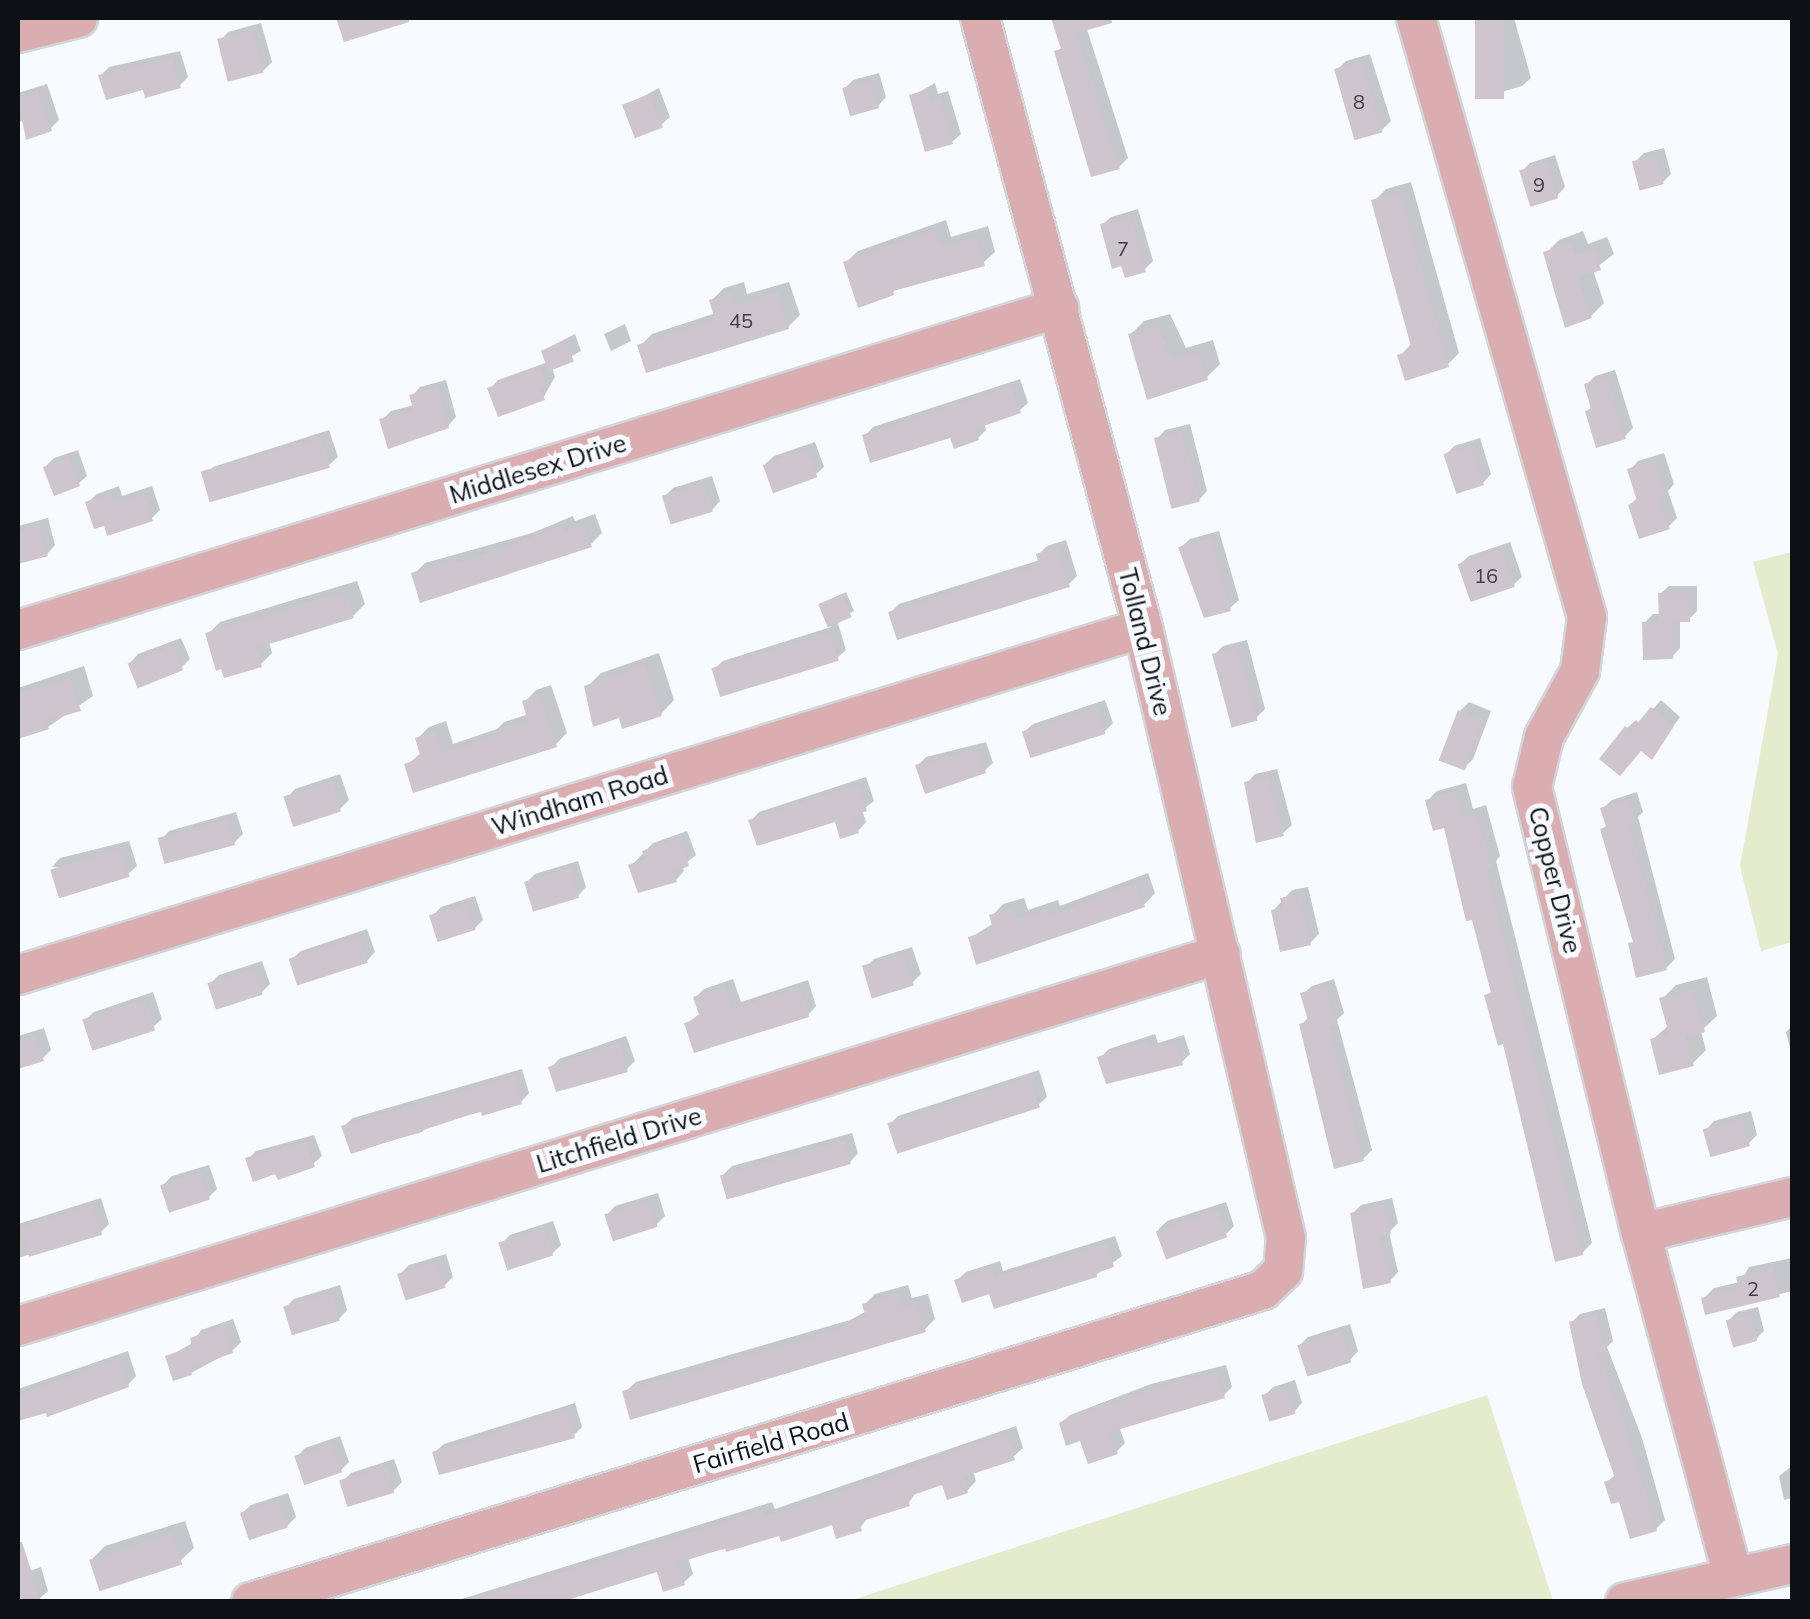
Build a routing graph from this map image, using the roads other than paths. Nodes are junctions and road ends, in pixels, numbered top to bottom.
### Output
1 (78, 18) edge
2 (980, 18) edge
3 (1416, 18) edge
4 (18, 34) edge
5 (1058, 308) junction
6 (1143, 628) junction
7 (18, 630) edge
8 (1221, 954) junction
9 (18, 975) edge
10 (1792, 1197) edge
11 (1641, 1233) junction
12 (1283, 1271) joint
13 (18, 1326) edge
14 (1792, 1564) edge
15 (1733, 1578) junction
16 (252, 1602) edge
17 (1626, 1602) edge

1 - 4 street
2 - 5 street, Tolland Drive
3 - 11 street, Copper Drive
5 - 6 street, Tolland Drive
5 - 7 street, Middlesex Drive
6 - 8 street, Tolland Drive
6 - 9 street, Windham Road
8 - 12 street, Tolland Drive
8 - 13 street, Litchfield Drive
10 - 11 street
11 - 15 street, Copper Drive
12 - 16 street, Fairfield Road
14 - 15 street
15 - 17 street

